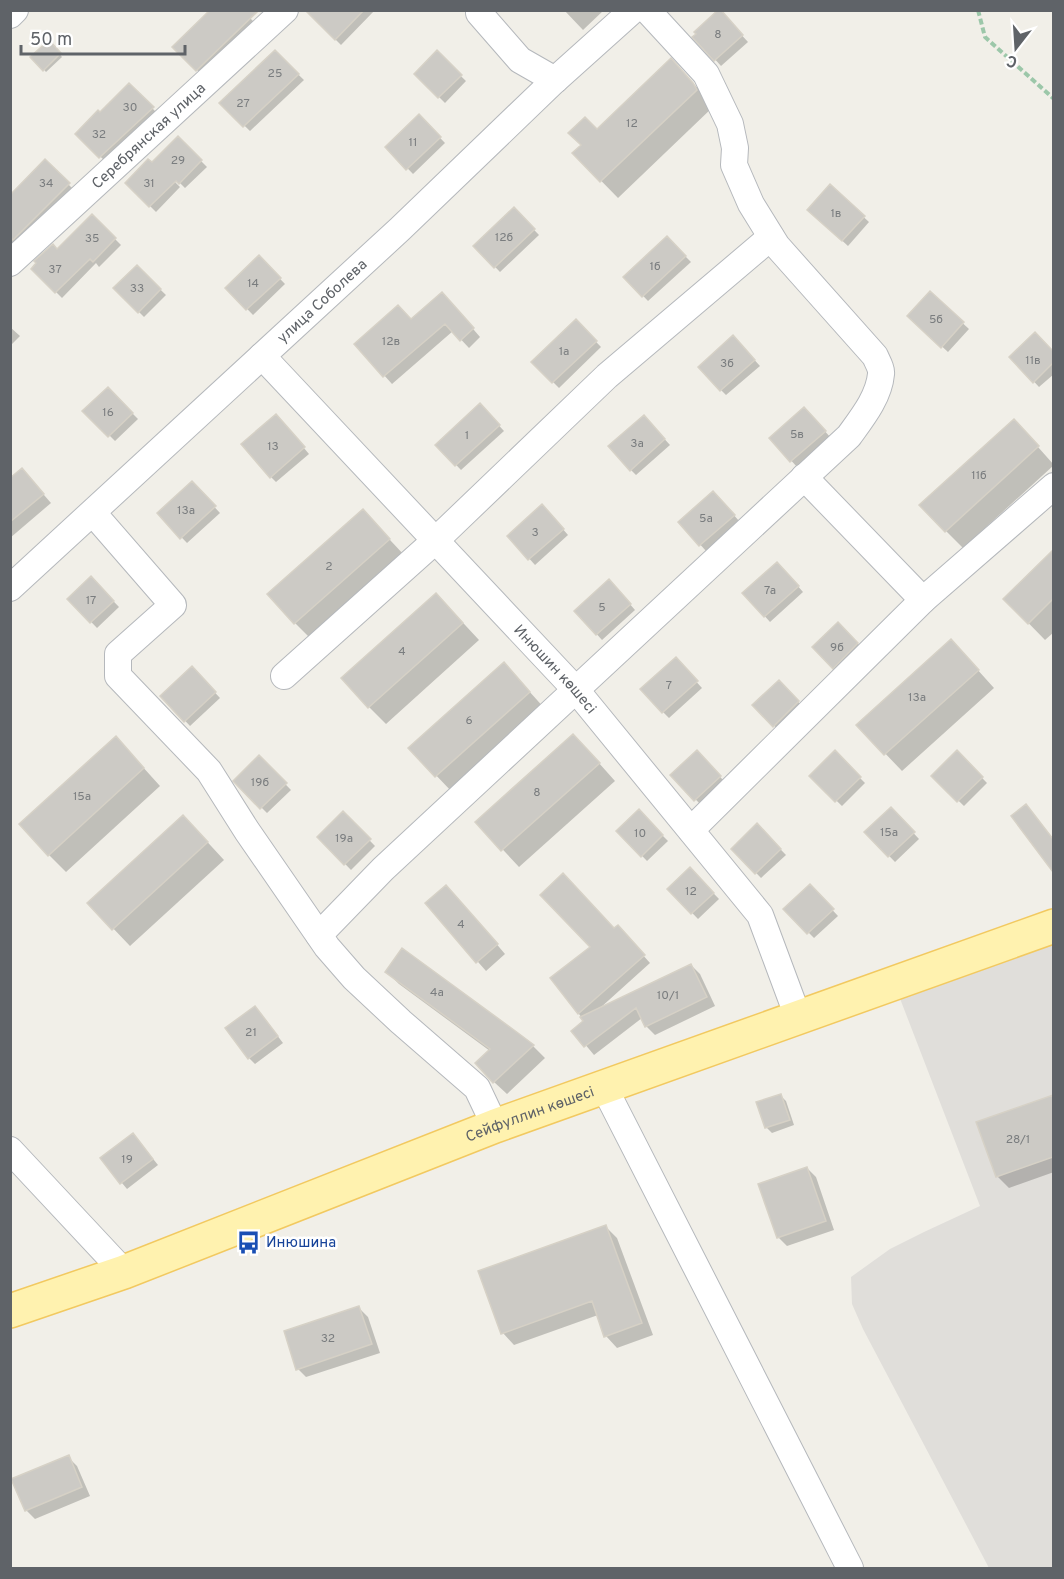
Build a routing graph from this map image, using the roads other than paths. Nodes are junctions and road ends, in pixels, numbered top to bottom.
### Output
1 (15, 10) edge
2 (285, 10) edge
3 (633, 10) edge
4 (646, 10) edge
5 (479, 13) dead end
6 (10, 15) edge
7 (555, 80) junction
8 (771, 237) junction
9 (10, 263) edge
10 (262, 356) junction
11 (804, 477) junction
12 (1053, 486) edge
13 (93, 513) junction
14 (436, 540) junction
15 (10, 588) edge
16 (923, 600) junction
17 (284, 676) dead end
18 (576, 690) junction
19 (691, 830) junction
20 (1053, 926) edge
21 (319, 935) junction
22 (798, 1017) junction
23 (604, 1087) junction
24 (495, 1126) junction
25 (10, 1149) edge
26 (124, 1272) junction
27 (10, 1311) edge
28 (849, 1569) edge

1 - 6 street
2 - 9 street, Серебрянская улица
3 - 7 street, улица Соболева
4 - 8 street
5 - 7 street
7 - 10 street, улица Соболева
8 - 11 street
8 - 14 street
10 - 13 street, улица Соболева
10 - 14 street, Инюшин көшесі
11 - 16 street
11 - 18 street
12 - 16 street
13 - 15 street, улица Соболева
13 - 21 street
14 - 17 street
14 - 18 street, Инюшин көшесі
16 - 19 street
18 - 19 street, Инюшин көшесі
18 - 21 street
19 - 22 street, Инюшин көшесі
20 - 22 main road, Сейфуллин көшесі
21 - 24 street
22 - 23 main road, Сейфуллин көшесі
23 - 24 main road, Сейфуллин көшесі
23 - 28 street
24 - 26 main road, Сейфуллин көшесі
25 - 26 street
26 - 27 main road, Сейфуллин көшесі

